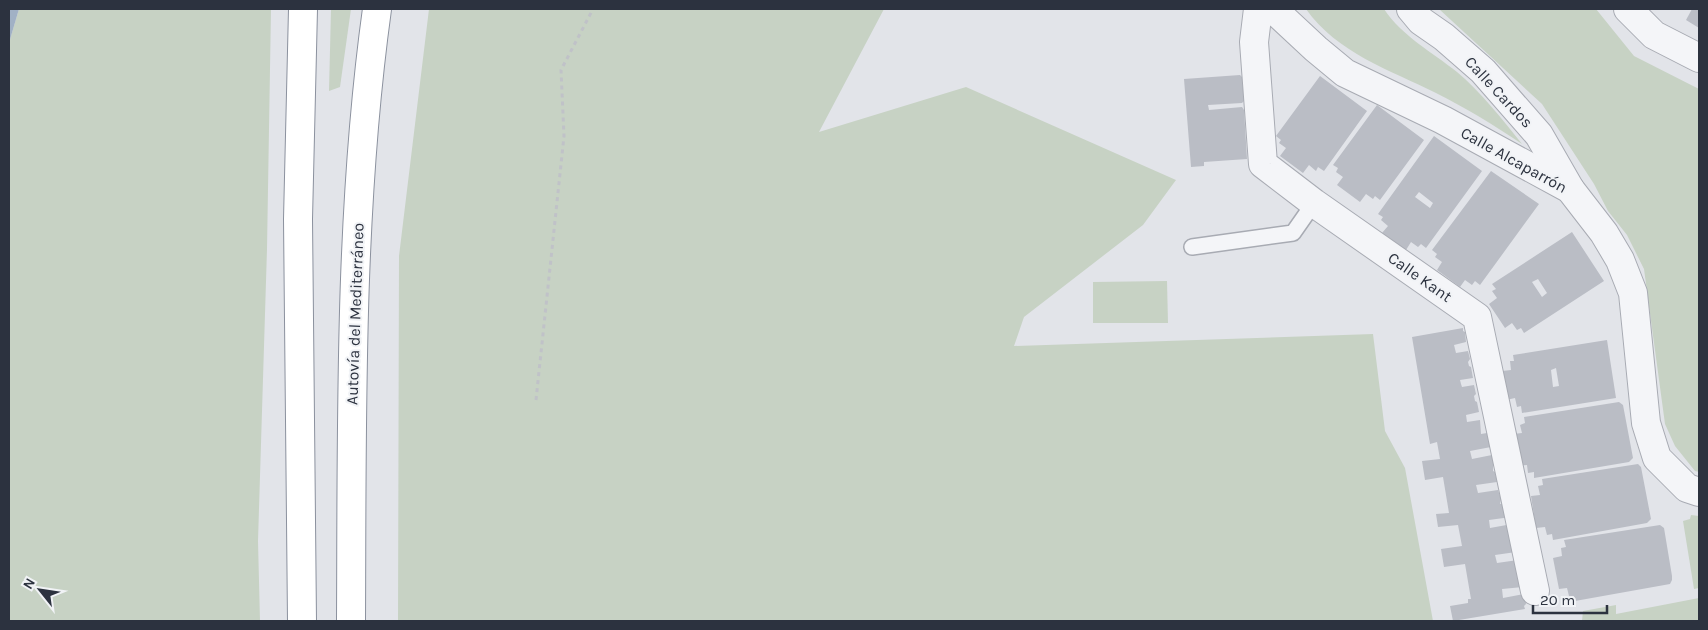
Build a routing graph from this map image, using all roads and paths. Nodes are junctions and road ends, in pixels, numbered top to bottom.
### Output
1 (302, 9) edge
2 (377, 9) edge
3 (593, 9) edge
4 (1258, 9) edge
5 (1273, 9) edge
6 (1411, 9) edge
7 (1628, 9) edge
8 (1699, 58) edge
9 (1570, 189) junction
10 (1314, 203) junction
11 (1192, 247) dead end
12 (536, 400) dead end
13 (1699, 492) edge
14 (1535, 591) dead end
15 (302, 621) edge
16 (351, 621) edge

1 - 15 highway
2 - 16 highway, Autovía del Mediterráneo
3 - 12 path
4 - 10 street, Calle Kant
5 - 9 street, Calle Alcaparrón
6 - 9 street, Calle Cardos
7 - 8 street
9 - 13 street, Calle Alcaparrón
10 - 11 lane
10 - 14 street, Calle Kant

